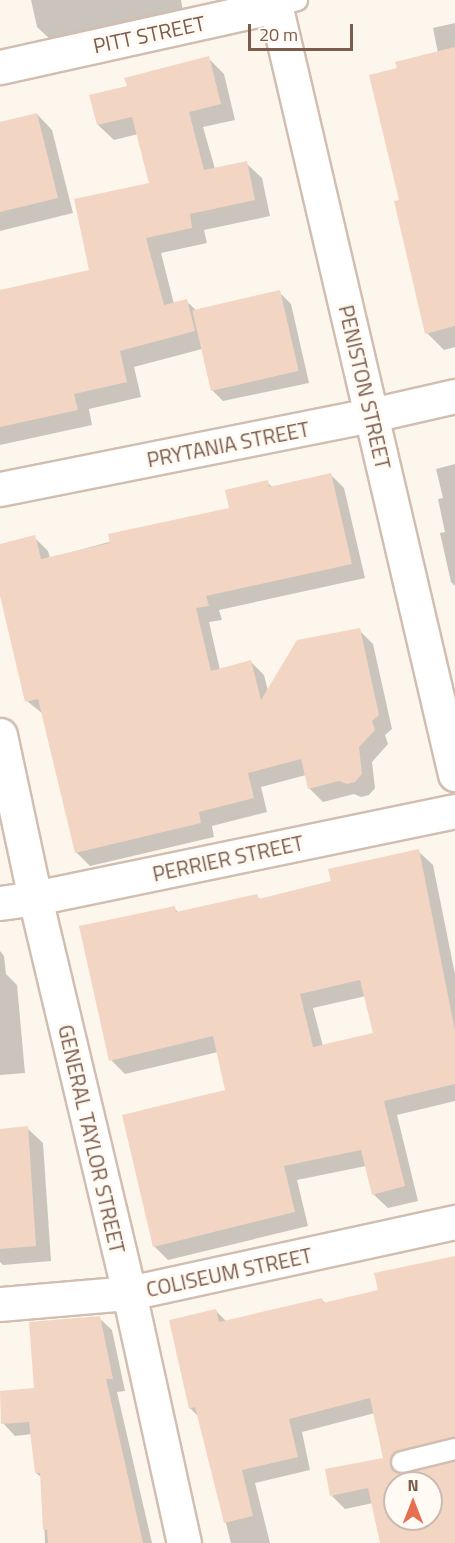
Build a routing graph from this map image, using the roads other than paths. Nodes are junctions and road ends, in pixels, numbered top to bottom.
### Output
1 (282, 2) edge
2 (0, 67) edge
3 (455, 396) edge
4 (372, 415) junction
5 (0, 489) edge
6 (0, 735) edge
7 (455, 774) edge
8 (455, 811) edge
9 (35, 898) junction
10 (0, 903) edge
11 (455, 1222) edge
12 (129, 1293) junction
13 (0, 1304) edge
14 (455, 1449) edge
15 (402, 1462) dead end
16 (184, 1543) edge

1 - 2 street, PITT STREET
1 - 4 street, PENISTON STREET
3 - 4 street, PRYTANIA STREET
4 - 5 street, PRYTANIA STREET
4 - 7 street, PENISTON STREET
6 - 9 street, GENERAL TAYLOR STREET
8 - 9 street, PERRIER STREET
9 - 10 street, PERRIER STREET
9 - 12 street, GENERAL TAYLOR STREET
11 - 12 street, COLISEUM STREET
12 - 13 street, COLISEUM STREET
12 - 16 street, GENERAL TAYLOR STREET
14 - 15 lane

